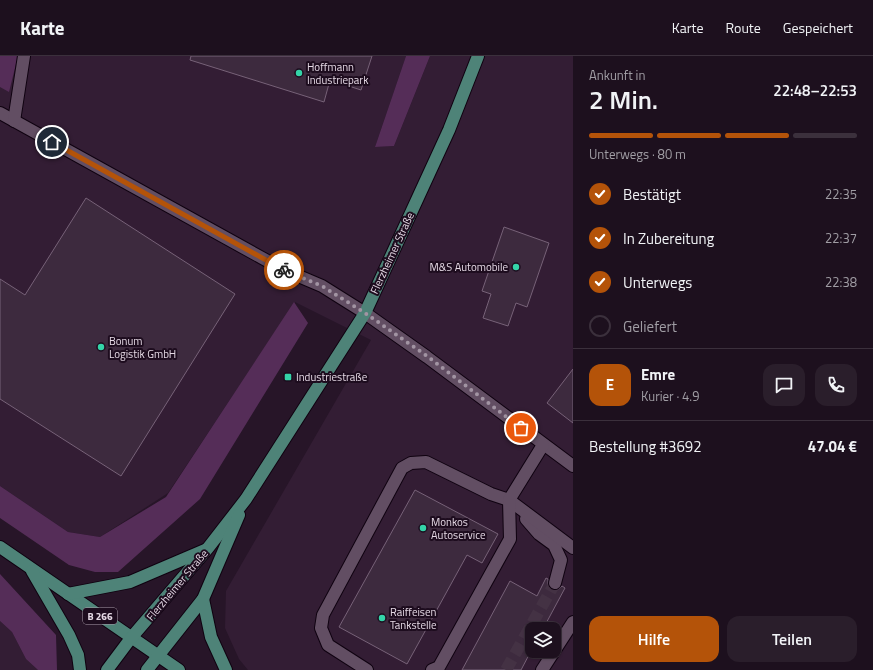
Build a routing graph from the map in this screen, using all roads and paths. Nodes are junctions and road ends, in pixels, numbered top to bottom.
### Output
1 (24, 56) edge
2 (478, 56) edge
3 (0, 113) edge
4 (14, 121) junction
5 (365, 313) junction
6 (543, 445) junction
7 (573, 466) edge
8 (246, 499) junction
9 (509, 500) junction
10 (0, 547) edge
11 (208, 548) junction
12 (573, 548) edge
13 (30, 568) junction
14 (555, 583) tunnel mouth
15 (68, 594) junction
16 (203, 599) junction
17 (573, 622) edge
18 (131, 638) junction
19 (158, 656) junction
20 (80, 670) edge
21 (108, 670) edge
22 (147, 670) edge
23 (179, 670) edge
24 (226, 670) edge
25 (367, 670) edge
26 (432, 670) edge
27 (542, 670) edge

1 - 4 street
2 - 5 main road, Flerzheimer Straße
3 - 4 street
4 - 5 street
5 - 6 street
5 - 8 main road, Flerzheimer Straße
6 - 7 street
6 - 9 street
8 - 11 main road, Flerzheimer Straße
8 - 16 main road, Flerzheimer Straße
9 - 12 street
9 - 14 street
9 - 25 street
9 - 26 street
10 - 13 main road, B 266
11 - 15 main road
11 - 18 main road, Flerzheimer Straße
13 - 15 main road, B 266
13 - 20 main road
15 - 18 main road, B 266
16 - 19 main road, Flerzheimer Straße
16 - 24 main road
17 - 27 street
18 - 19 main road, B 266
18 - 21 main road, Flerzheimer Straße
19 - 22 main road, Flerzheimer Straße
19 - 23 main road, B 266

